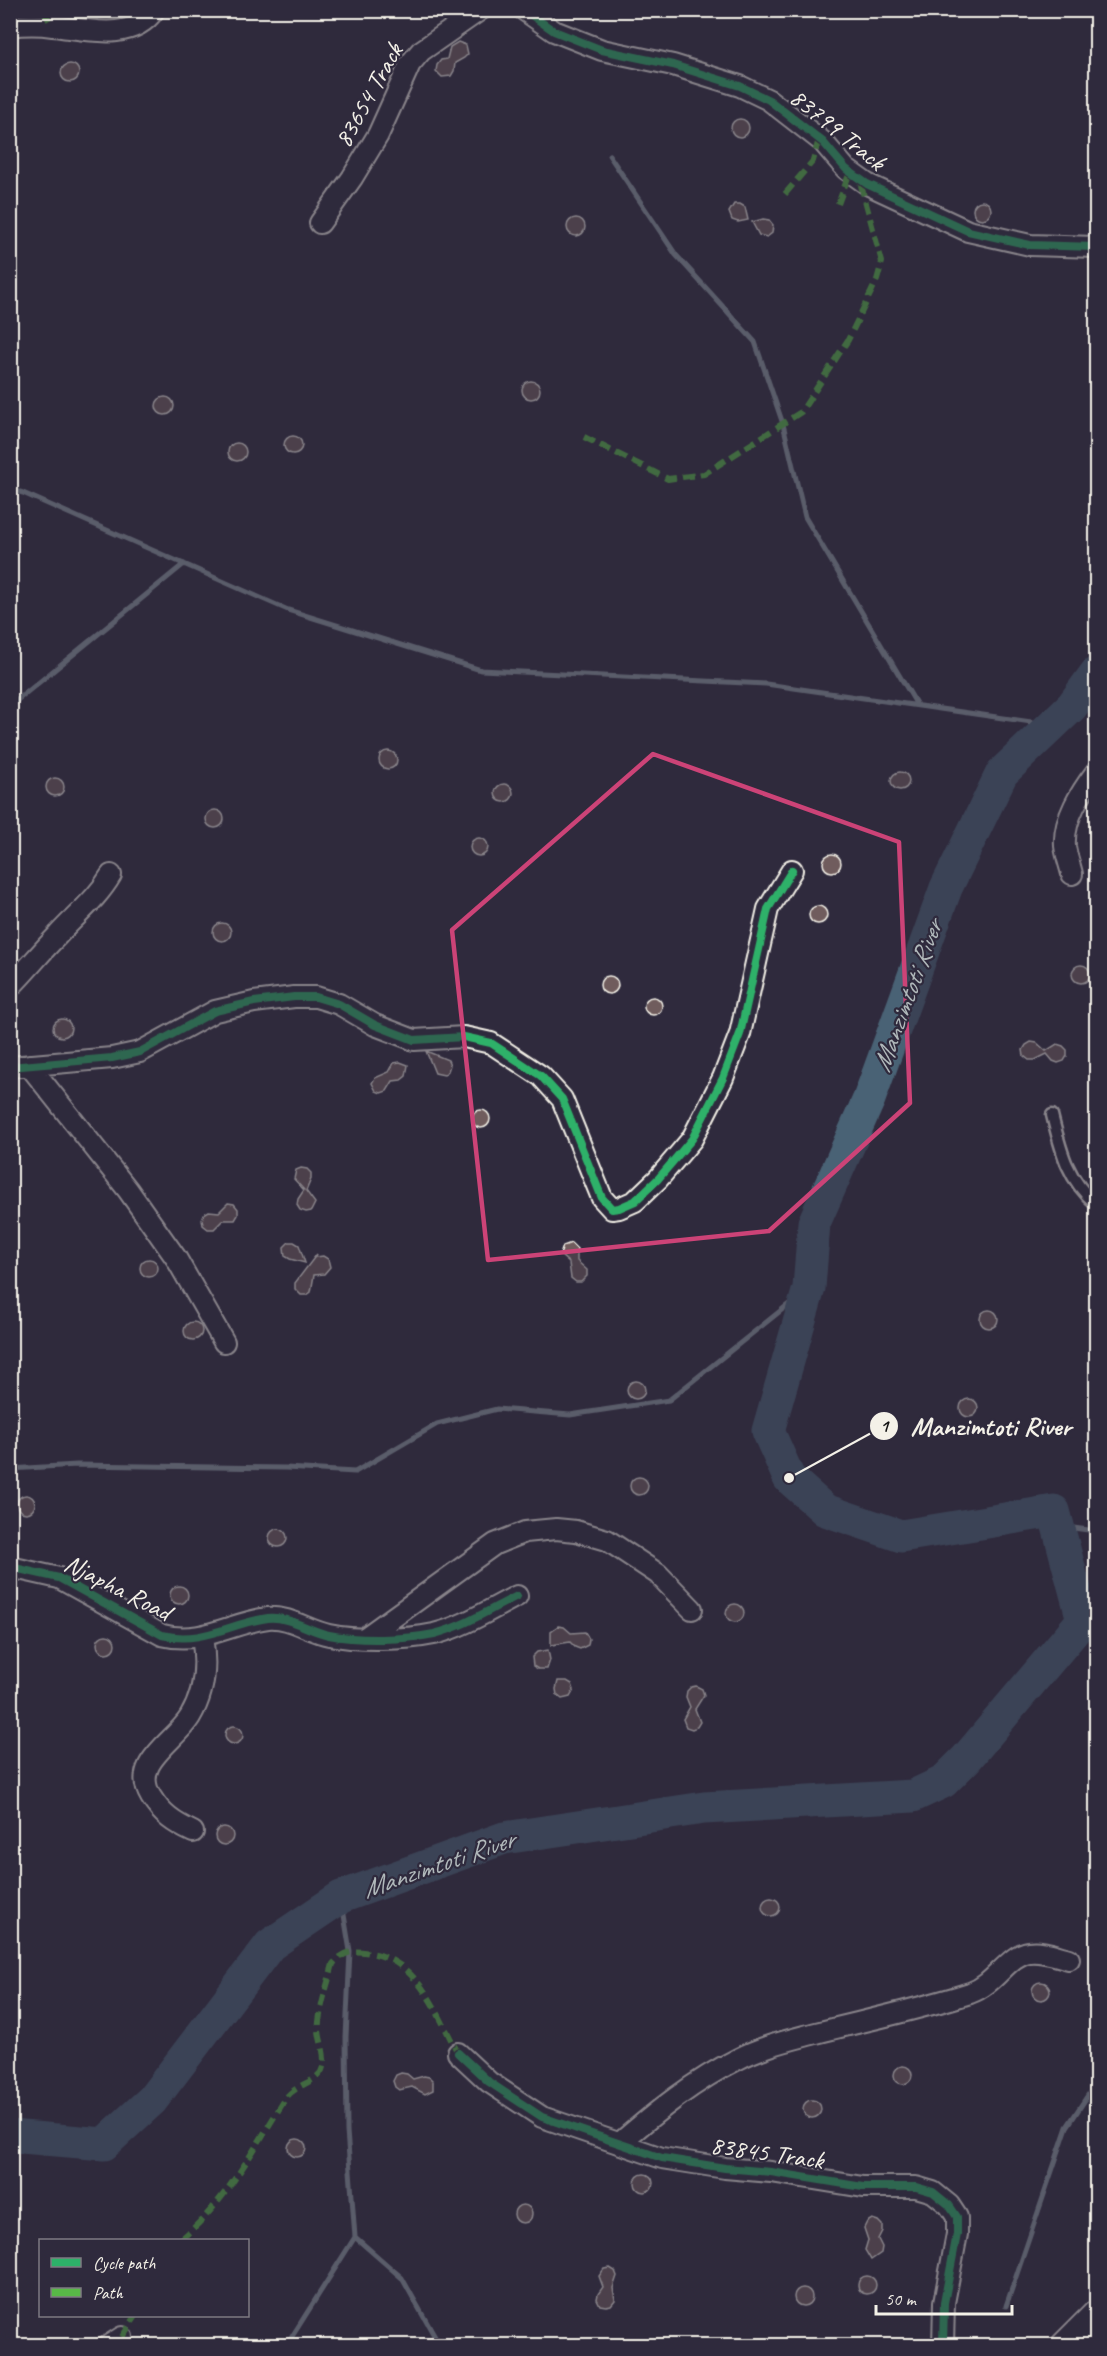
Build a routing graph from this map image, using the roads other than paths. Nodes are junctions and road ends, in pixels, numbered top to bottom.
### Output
1 (154, 10) edge
2 (480, 10) edge
3 (524, 10) edge
4 (10, 26) edge
5 (320, 223) dead end
6 (1096, 247) edge
7 (1096, 772) edge
8 (792, 870) dead end
9 (1072, 874) dead end
10 (111, 875) dead end
11 (10, 987) edge
12 (20, 1066) edge
13 (1052, 1115) dead end
14 (1096, 1204) edge
15 (224, 1342) dead end
16 (10, 1567) edge
17 (517, 1596) dead end
18 (692, 1609) dead end
19 (202, 1637) junction
20 (366, 1637) junction
21 (193, 1832) dead end
22 (1069, 1959) dead end
23 (458, 2053) dead end
24 (620, 2143) junction
25 (1096, 2314) edge
26 (943, 2346) edge
27 (1064, 2346) edge

1 - 4 street
2 - 5 street, 83654 Track
3 - 6 street, 83799 Track
7 - 9 street
8 - 12 street
10 - 11 street
12 - 15 street
13 - 14 lane
16 - 19 street, Njapha Road
17 - 20 street, Njapha Road
18 - 20 street
19 - 20 street, Njapha Road
19 - 21 street
22 - 24 street
23 - 24 street, 83845 Track
24 - 26 street, 83845 Track
25 - 27 street

